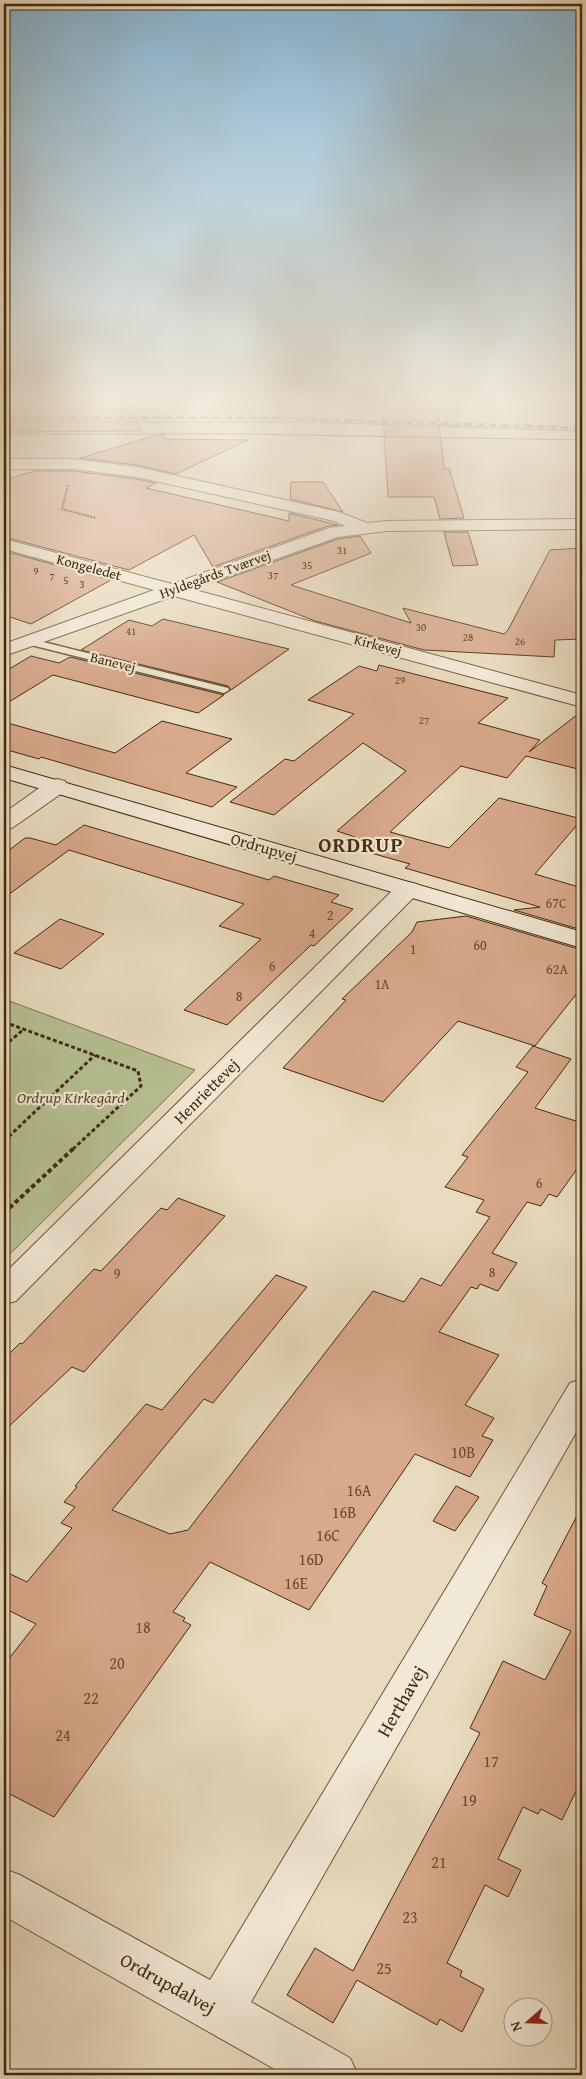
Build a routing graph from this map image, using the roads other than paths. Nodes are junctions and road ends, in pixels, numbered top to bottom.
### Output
1 (236, 494) edge
2 (582, 524) edge
3 (363, 528) junction
4 (4, 544) edge
5 (174, 589) junction
6 (4, 631) edge
7 (27, 641) junction
8 (4, 650) edge
9 (224, 690) dead end
10 (581, 699) edge
11 (4, 771) edge
12 (57, 786) junction
13 (4, 823) edge
14 (408, 889) junction
15 (582, 940) edge
16 (4, 1293) edge
17 (582, 1392) edge
18 (4, 1892) edge
19 (219, 2011) junction
20 (332, 2075) edge

1 - 3 street
2 - 3 street, Hyldegårds Tværvej
3 - 5 street, Hyldegårds Tværvej
4 - 5 street, Kongeledet
5 - 7 street, Hyldegårds Tværvej
5 - 10 street, Kirkevej
6 - 7 street, Banevej
7 - 8 street, Hyldegårds Tværvej
7 - 9 lane, Banevej
11 - 12 street, Ordrupvej
12 - 13 street
12 - 14 street, Ordrupvej
14 - 15 street, Ordrupvej
14 - 16 street, Henriettevej
17 - 19 street, Herthavej
18 - 19 street, Ordrupdalvej
19 - 20 street, Ordrupdalvej

